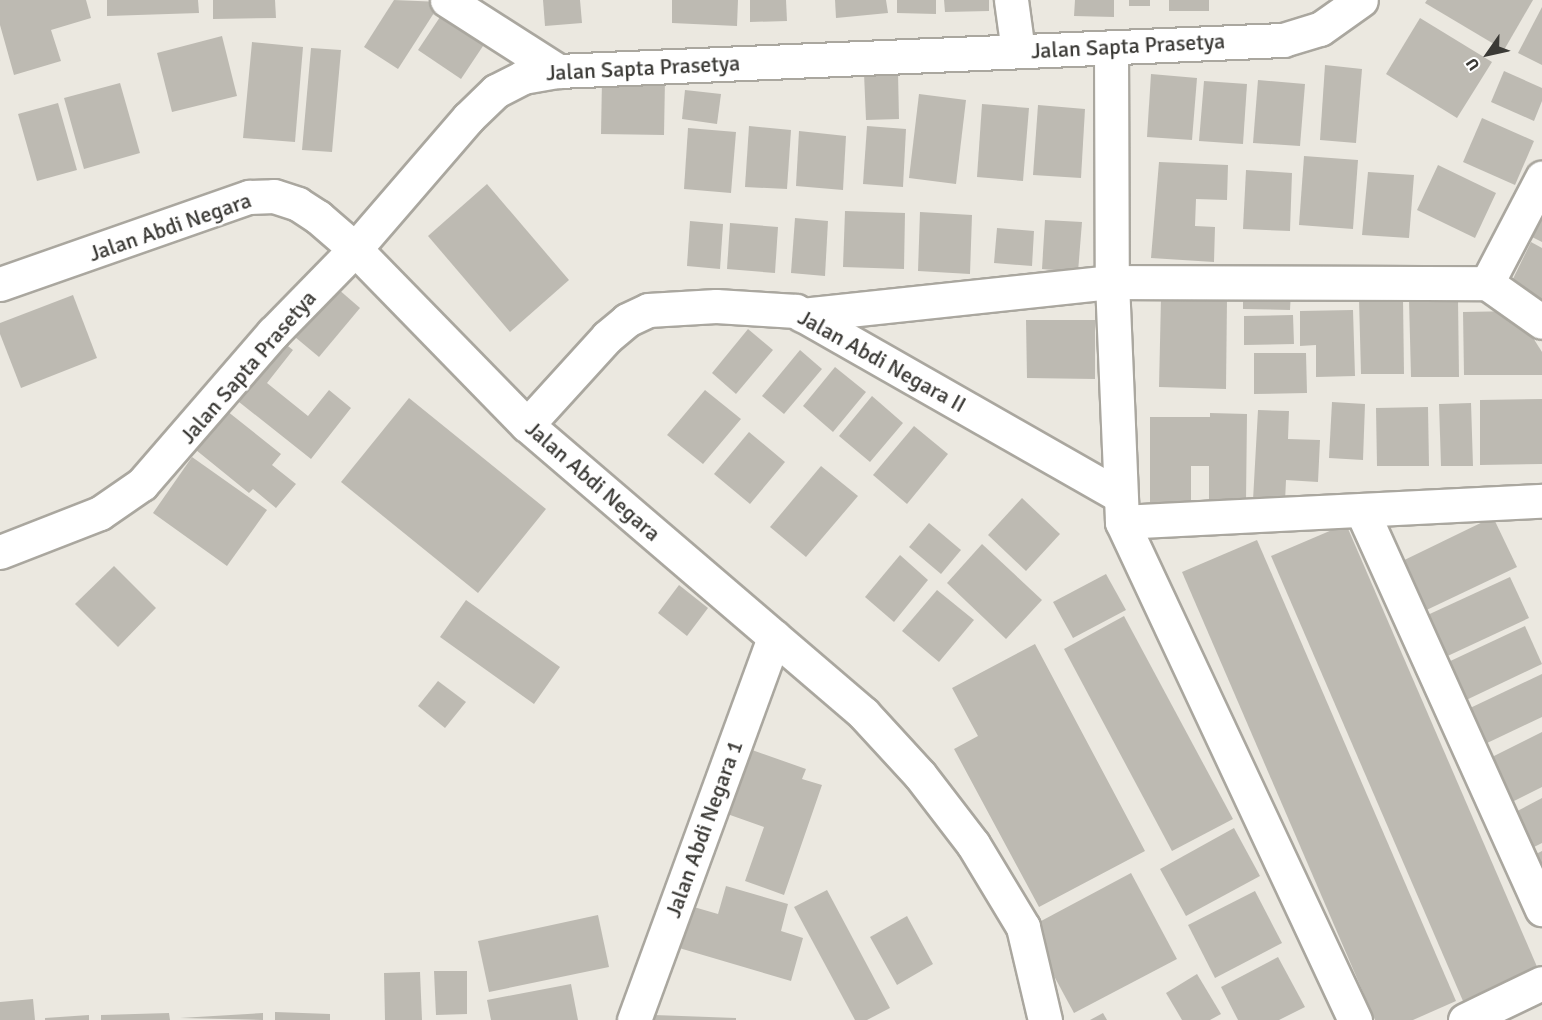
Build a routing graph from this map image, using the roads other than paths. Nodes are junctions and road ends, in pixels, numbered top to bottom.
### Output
1 (447, 0) edge
2 (1011, 0) edge
3 (1361, 0) edge
4 (1111, 47) junction
5 (1018, 51) junction
6 (558, 71) junction
7 (1542, 178) edge
8 (355, 249) junction
9 (1112, 282) junction
10 (0, 283) edge
11 (1487, 283) junction
12 (802, 315) junction
13 (1542, 322) edge
14 (527, 425) junction
15 (1542, 501) edge
16 (1120, 509) junction
17 (1362, 511) junction
18 (0, 552) edge
19 (774, 637) junction
20 (1542, 909) edge
21 (1542, 983) edge
22 (634, 1020) edge
23 (1045, 1020) edge
24 (1355, 1020) edge
25 (1465, 1020) edge

1 - 6 street
2 - 5 street
3 - 4 street, Jalan Sapta Prasetya
4 - 5 street, Jalan Sapta Prasetya
4 - 9 street
5 - 6 street, Jalan Sapta Prasetya
6 - 8 street, Jalan Sapta Prasetya
7 - 11 street
8 - 10 street, Jalan Abdi Negara
8 - 14 street, Jalan Abdi Negara
8 - 18 street, Jalan Sapta Prasetya
9 - 11 street
9 - 12 street
9 - 16 street
11 - 13 street
12 - 14 street, Jalan Abdi Negara II
12 - 16 street, Jalan Abdi Negara II
14 - 19 street, Jalan Abdi Negara
15 - 17 street
16 - 17 street
16 - 24 street
17 - 20 street
19 - 22 street, Jalan Abdi Negara 1
19 - 23 street, Jalan Abdi Negara
21 - 25 street

